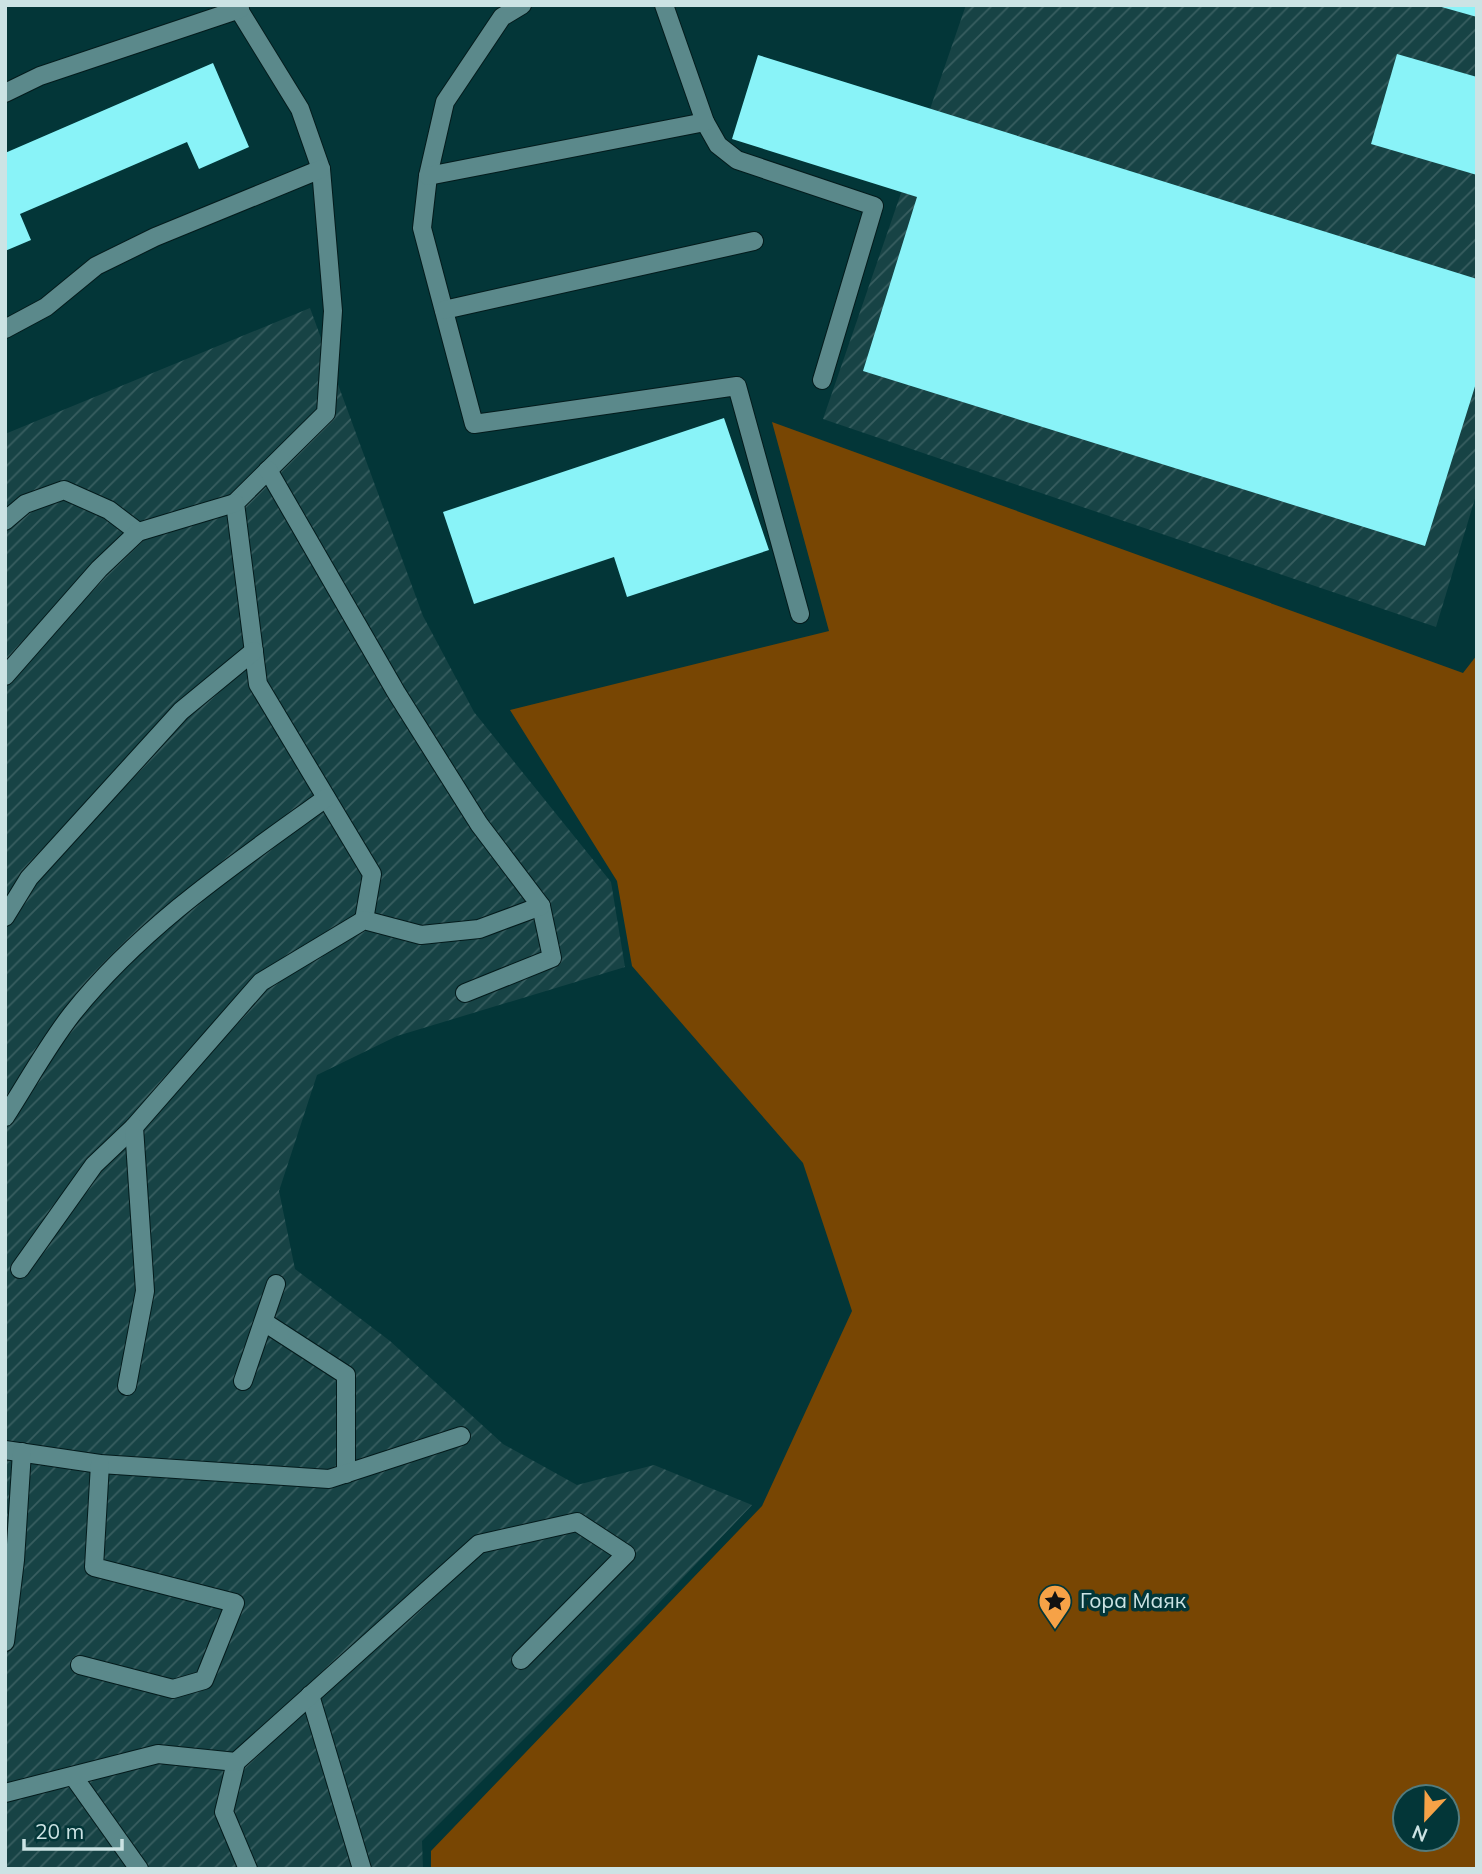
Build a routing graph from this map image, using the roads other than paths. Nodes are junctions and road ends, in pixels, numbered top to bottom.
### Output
1 (522, 5) edge
2 (664, 5) edge
3 (238, 7) edge
4 (5, 93) edge
5 (705, 122) junction
6 (321, 169) junction
7 (428, 176) junction
8 (754, 241) dead end
9 (444, 310) junction
10 (5, 329) edge
11 (822, 380) dead end
12 (268, 470) junction
13 (235, 503) junction
14 (5, 521) edge
15 (138, 532) junction
16 (800, 614) dead end
17 (254, 651) junction
18 (5, 676) edge
19 (326, 798) junction
20 (541, 906) junction
21 (5, 917) edge
22 (364, 920) junction
23 (465, 993) dead end
24 (5, 1116) edge
25 (134, 1127) junction
26 (20, 1269) dead end
27 (276, 1283) dead end
28 (264, 1322) junction
29 (243, 1381) dead end
30 (127, 1386) dead end
31 (461, 1436) dead end
32 (14, 1451) edge
33 (100, 1464) junction
34 (346, 1474) junction
35 (10, 1560) edge
36 (5, 1642) edge
37 (521, 1660) dead end
38 (80, 1664) dead end
39 (310, 1695) junction
40 (236, 1762) junction
41 (74, 1776) junction
42 (5, 1793) edge
43 (139, 1869) edge
44 (248, 1869) edge
45 (362, 1869) edge

1 - 7 street
2 - 5 street
3 - 4 street
3 - 6 street
5 - 7 street
5 - 11 street
6 - 10 street
6 - 12 street
7 - 9 street
8 - 9 street
9 - 16 street
12 - 13 street
12 - 20 street
13 - 15 street
13 - 17 street
14 - 15 street
15 - 18 street
17 - 19 street
17 - 21 street
19 - 22 street
19 - 24 street
20 - 22 street
20 - 23 street
22 - 25 street
25 - 26 street
25 - 30 street
27 - 28 street
28 - 29 street
28 - 34 street
31 - 34 street
32 - 33 street
32 - 35 street
33 - 34 street
33 - 38 street
35 - 36 street
37 - 39 street
39 - 40 street
39 - 45 street
40 - 41 street
40 - 44 street
41 - 42 street
41 - 43 street

